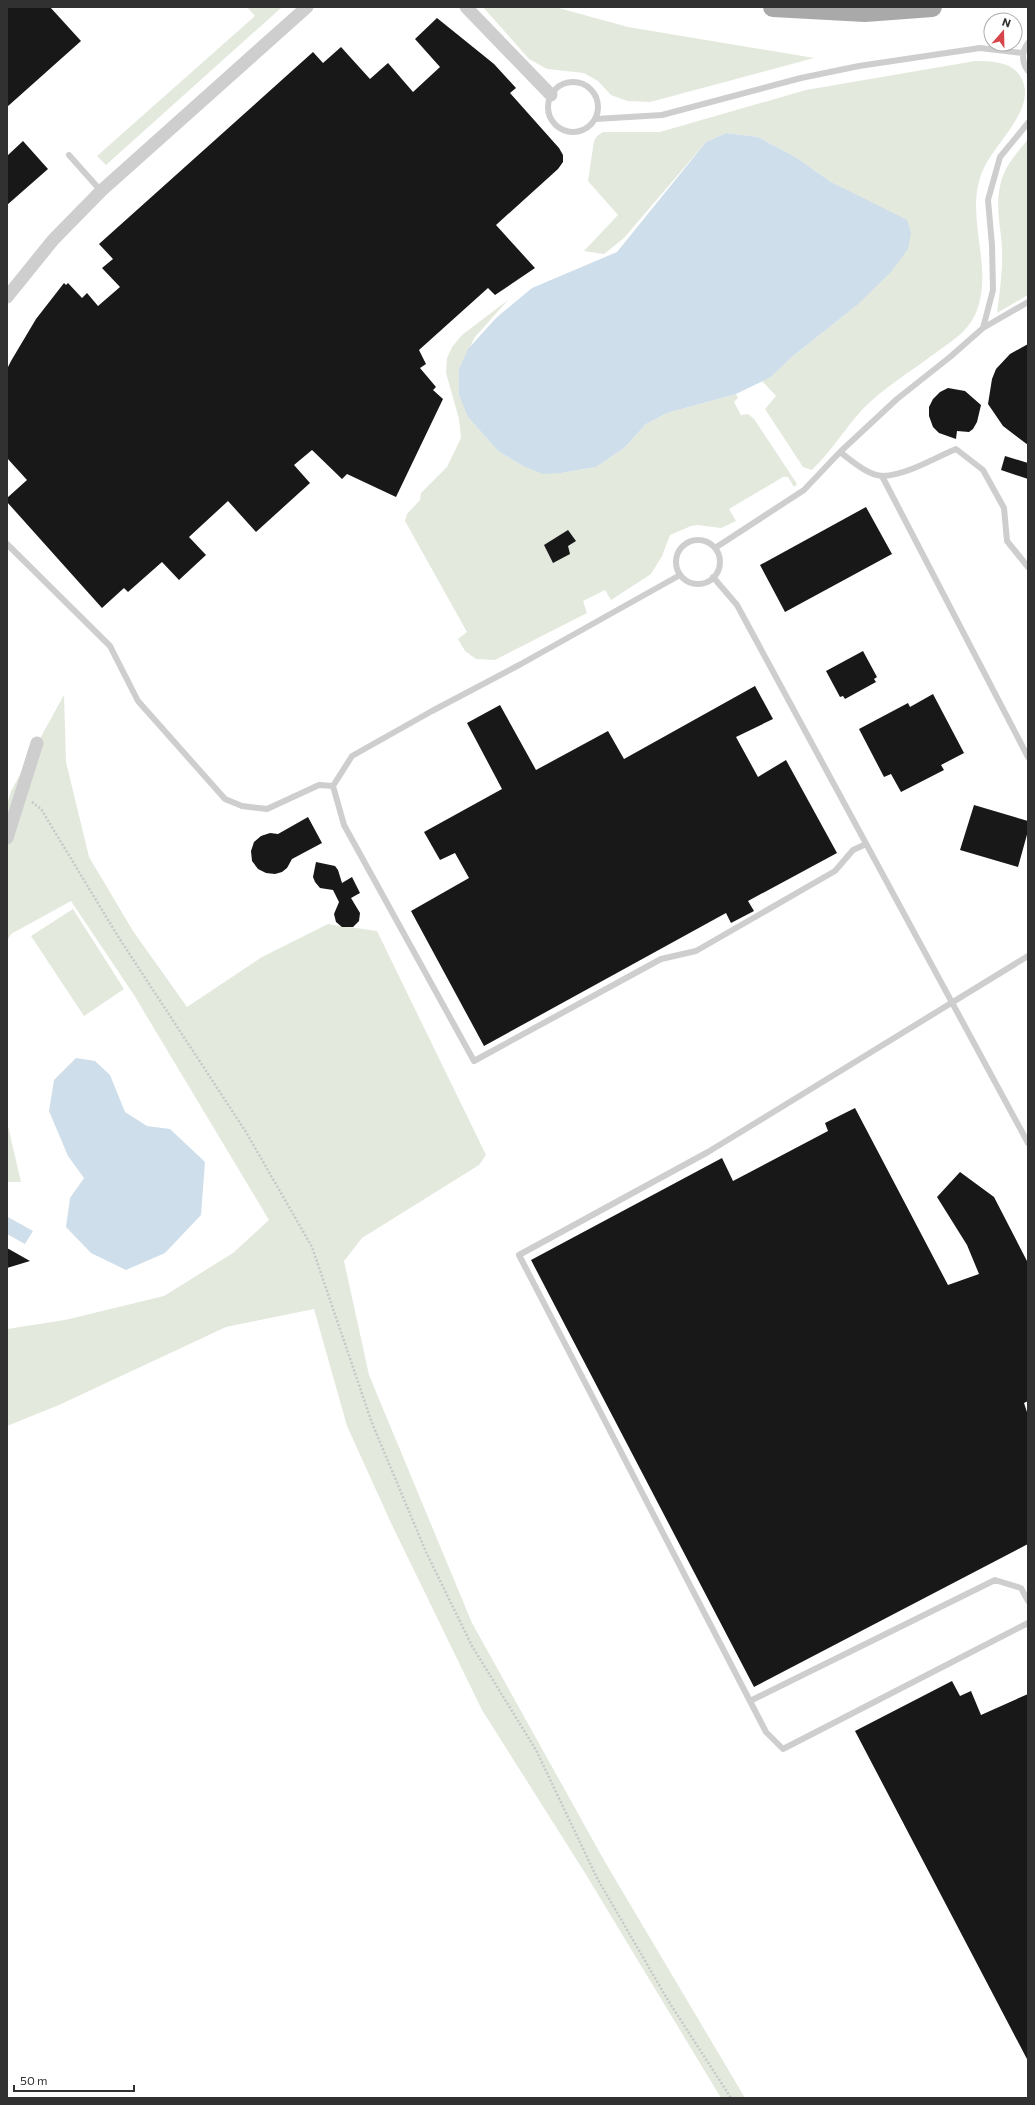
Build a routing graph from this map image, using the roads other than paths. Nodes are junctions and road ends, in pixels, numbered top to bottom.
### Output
1 (307, 7) edge
2 (466, 7) edge
3 (773, 7) edge
4 (932, 7) edge
5 (1028, 43) edge
6 (1023, 54) junction
7 (1028, 71) edge
8 (551, 95) junction
9 (596, 119) junction
10 (1028, 123) edge
11 (70, 155) dead end
12 (101, 191) junction
13 (7, 297) edge
14 (1028, 302) edge
15 (983, 328) junction
16 (840, 452) junction
17 (882, 476) junction
18 (7, 544) edge
19 (715, 548) junction
20 (1028, 567) edge
21 (680, 574) junction
22 (713, 578) junction
23 (37, 743) dead end
24 (1028, 757) edge
25 (333, 786) junction
26 (7, 838) edge
27 (866, 844) junction
28 (1028, 956) edge
29 (952, 1000) junction
30 (1028, 1143) edge
31 (1028, 1601) edge
32 (1028, 1623) edge
33 (750, 1701) junction

1 - 12 street
2 - 8 street
3 - 4 main road
5 - 6 lane
6 - 7 lane
6 - 9 lane
8 - 9 lane
8 - 9 lane
10 - 15 lane
11 - 12 lane
12 - 13 street
14 - 15 lane
15 - 16 lane
16 - 17 lane
16 - 19 lane
17 - 20 lane
17 - 24 lane
18 - 25 lane
19 - 21 lane
19 - 22 lane
21 - 22 lane
21 - 25 lane
22 - 27 lane
23 - 26 street
25 - 27 lane
27 - 29 lane
28 - 29 lane
29 - 30 lane
29 - 33 lane
31 - 33 lane
32 - 33 lane

